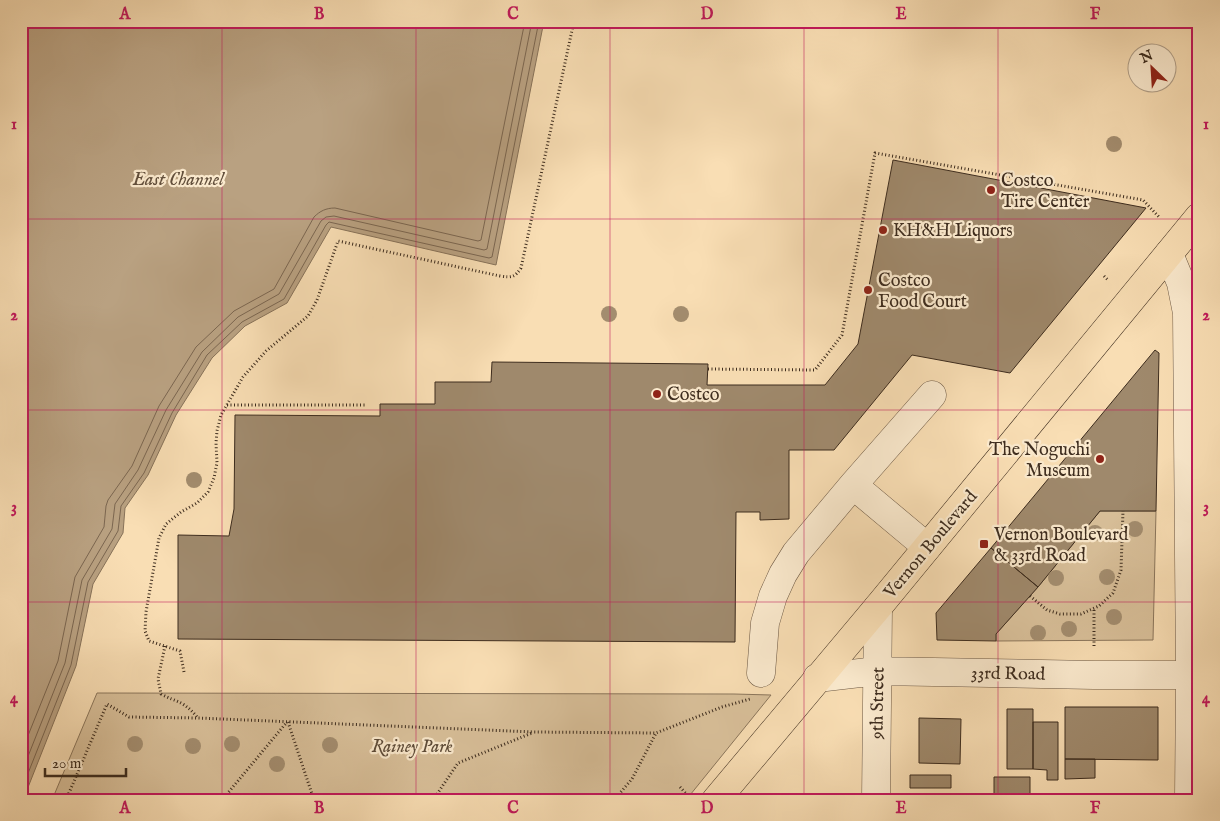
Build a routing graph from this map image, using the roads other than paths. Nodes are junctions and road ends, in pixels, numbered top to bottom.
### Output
1 (1199, 217) edge
2 (1169, 254) junction
3 (932, 395) dead end
4 (854, 485) junction
5 (927, 547) junction
6 (878, 607) junction
7 (877, 671) junction
8 (761, 673) dead end
9 (1194, 675) edge
10 (817, 678) junction
11 (716, 800) edge
12 (876, 800) edge
13 (1189, 800) edge

1 - 2 main road, Vernon Boulevard
2 - 5 main road, Vernon Boulevard
2 - 9 street
3 - 4 street
4 - 5 street
4 - 8 street
5 - 6 main road, Vernon Boulevard
6 - 7 street, 9th Street
6 - 10 main road, Vernon Boulevard
7 - 9 street, 33rd Road
7 - 10 street, 33rd Road
7 - 12 street, 9th Street
9 - 13 street
10 - 11 main road, Vernon Boulevard

